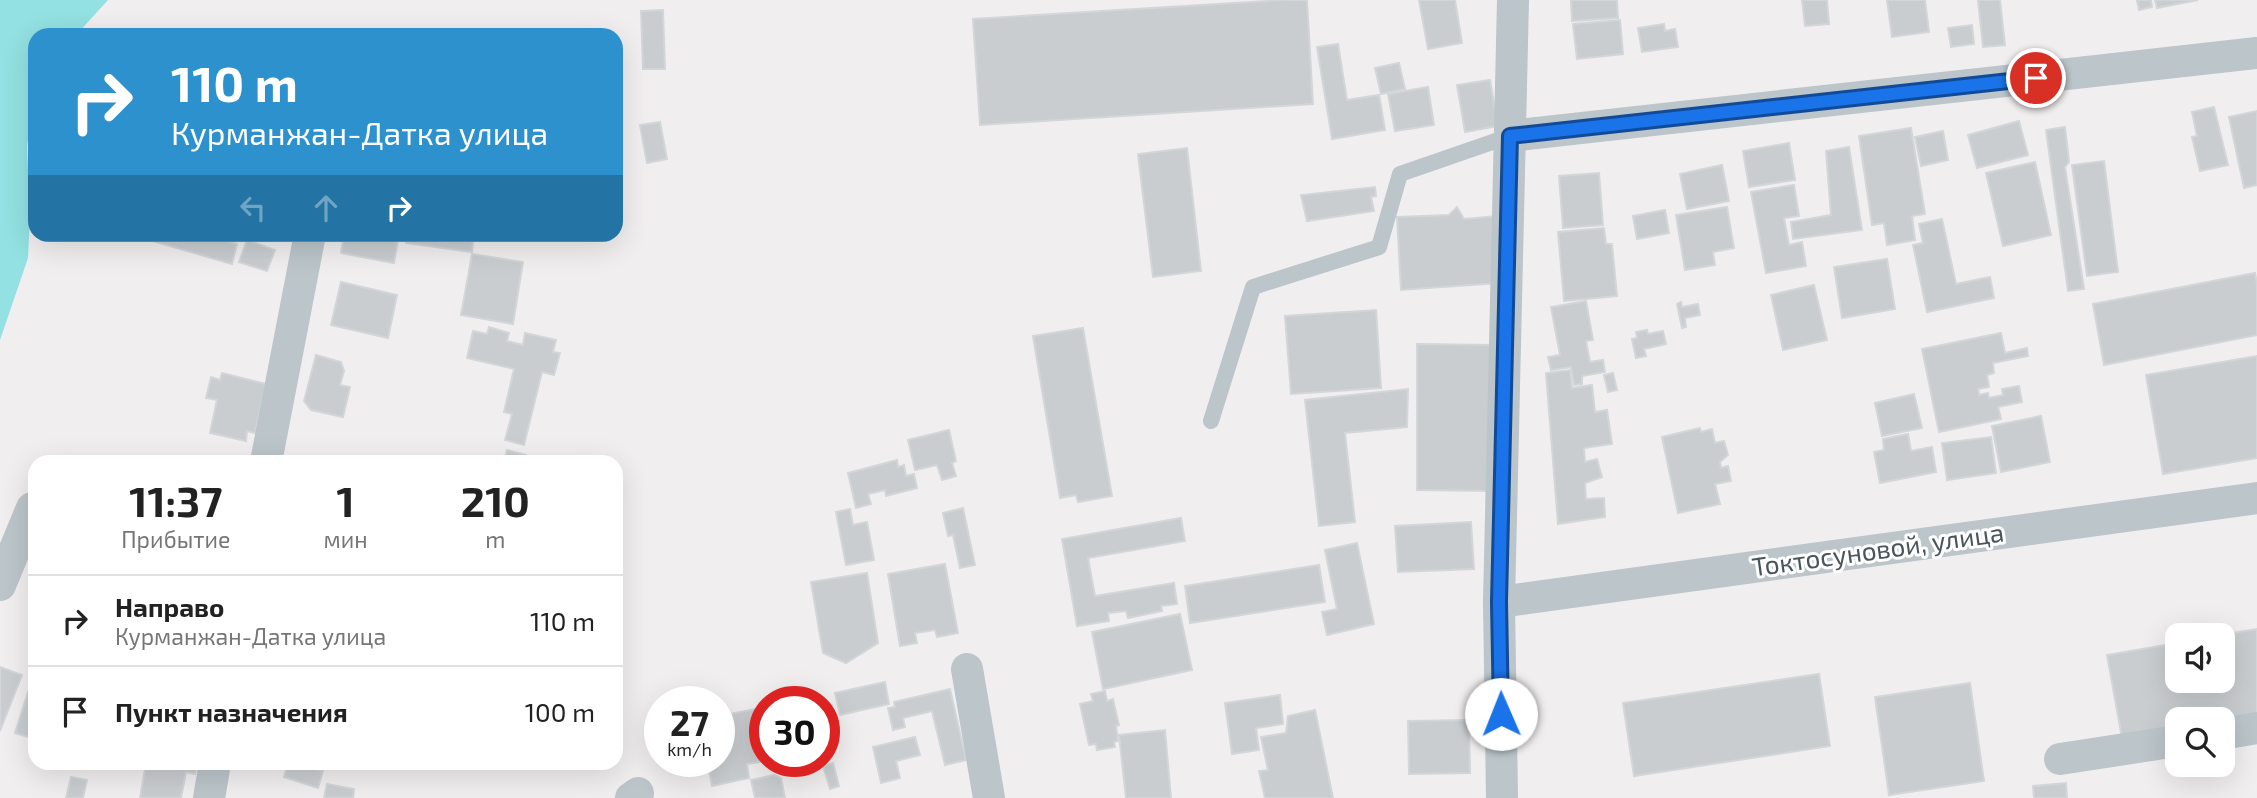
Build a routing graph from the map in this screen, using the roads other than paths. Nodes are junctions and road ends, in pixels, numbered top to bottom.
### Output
1 (1513, 0) edge
2 (2257, 53) edge
3 (1510, 136) junction
4 (308, 242) edge
5 (1211, 421) dead end
6 (268, 455) edge
7 (2257, 498) edge
8 (28, 518) edge
9 (0, 586) edge
10 (1499, 602) junction
11 (967, 669) dead end
12 (2257, 728) edge
13 (2235, 732) edge
14 (2165, 743) edge
15 (2060, 759) dead end
16 (214, 770) edge
17 (209, 798) edge
18 (989, 798) edge
19 (1502, 798) edge

1 - 3 street
2 - 3 street
3 - 5 lane
3 - 10 street
4 - 6 street
7 - 10 street, Токтосуновой, улица
8 - 9 street
10 - 19 street
11 - 18 street
12 - 13 street
14 - 15 street
16 - 17 street

